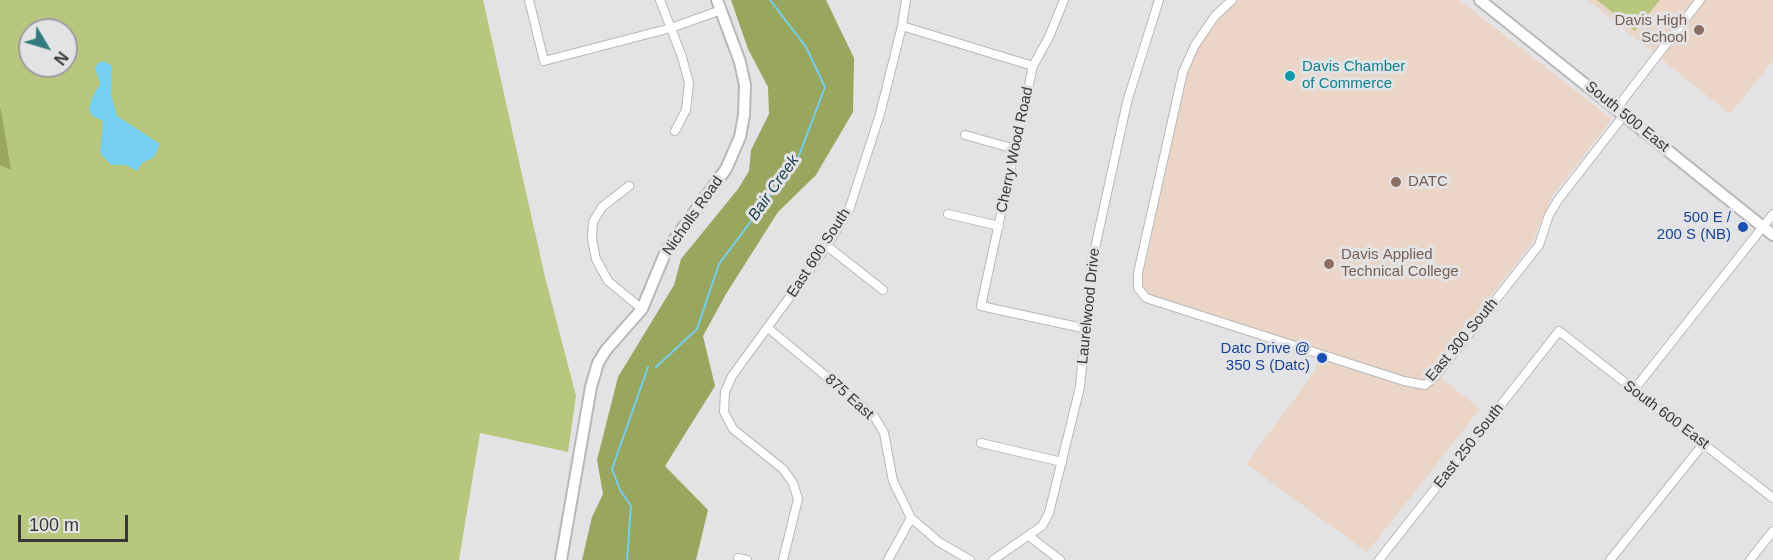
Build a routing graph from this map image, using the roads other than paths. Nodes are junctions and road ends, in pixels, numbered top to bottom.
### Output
1 (529, 0) edge
2 (660, 0) edge
3 (906, 0) edge
4 (1064, 0) edge
5 (1159, 0) edge
6 (1232, 0) edge
7 (1480, 0) edge
8 (1700, 0) edge
9 (719, 5) edge
10 (902, 26) junction
11 (671, 28) junction
12 (1033, 66) junction
13 (1620, 112) junction
14 (675, 131) dead end
15 (964, 135) dead end
16 (1015, 149) junction
17 (629, 186) dead end
18 (948, 214) dead end
19 (1773, 214) edge
20 (999, 226) junction
21 (1763, 227) junction
22 (1773, 235) edge
23 (827, 246) junction
24 (883, 290) dead end
25 (642, 309) junction
26 (768, 328) junction
27 (1087, 328) junction
28 (1558, 332) joint
29 (1633, 391) junction
30 (981, 443) dead end
31 (1704, 443) junction
32 (1062, 462) junction
33 (1773, 498) edge
34 (911, 518) junction
35 (1773, 531) edge
36 (1029, 536) junction
37 (738, 558) dead end
38 (561, 560) edge
39 (747, 560) edge
40 (783, 560) edge
41 (888, 560) edge
42 (970, 560) edge
43 (993, 560) edge
44 (1060, 560) edge
45 (1379, 560) edge
46 (1610, 560) edge
47 (1750, 560) edge

1 - 11 street
2 - 11 street
3 - 10 street, East 600 South
4 - 12 street, Cherry Wood Road
5 - 27 street, Laurelwood Drive
6 - 13 street, East 300 South
7 - 13 street, South 500 East
8 - 13 street, East 300 South
9 - 11 street
9 - 25 street, Nicholls Road
10 - 12 street
10 - 23 street, East 600 South
11 - 14 street
12 - 16 street, Cherry Wood Road
13 - 21 street, South 500 East
15 - 16 street
16 - 20 street, Cherry Wood Road
17 - 25 street
18 - 20 street
19 - 21 street
20 - 27 street, Cherry Wood Road
21 - 22 street, South 500 East
21 - 29 street
23 - 24 street
23 - 26 street, East 600 South
25 - 38 street, Nicholls Road
26 - 34 street, 875 East
26 - 40 street, East 600 South
27 - 32 street, Laurelwood Drive
28 - 29 street, South 600 East
28 - 45 street, East 250 South
29 - 31 street, South 600 East
30 - 32 street
31 - 33 street, South 600 East
31 - 46 street
32 - 36 street, Laurelwood Drive
34 - 41 street
34 - 42 street, 875 East
35 - 47 street
36 - 43 street, Laurelwood Drive
36 - 44 street
37 - 39 street

